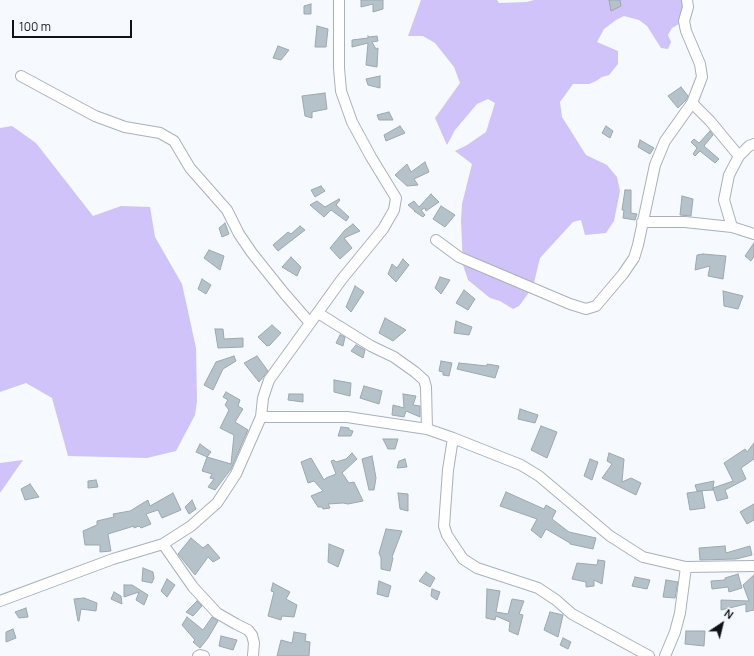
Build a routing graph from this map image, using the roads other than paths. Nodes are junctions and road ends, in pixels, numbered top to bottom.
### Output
1 (339, 0) edge
2 (687, 0) edge
3 (21, 76) dead end
4 (692, 103) junction
5 (754, 144) edge
6 (739, 156) junction
7 (642, 222) junction
8 (732, 227) junction
9 (754, 234) edge
10 (436, 240) dead end
11 (318, 313) junction
12 (310, 323) junction
13 (261, 417) junction
14 (427, 430) junction
15 (453, 438) junction
16 (163, 544) junction
17 (754, 566) edge
18 (686, 567) junction
19 (0, 602) edge
20 (198, 656) edge
21 (204, 656) edge
22 (253, 656) edge
23 (650, 656) edge
24 (665, 656) edge

1 - 11 street
2 - 4 street
3 - 12 street
4 - 6 street
4 - 7 street
5 - 6 street
6 - 8 street
7 - 8 street
7 - 10 street
8 - 9 street
11 - 12 street
11 - 14 street
12 - 13 street
13 - 14 street
13 - 16 street
14 - 15 street
15 - 18 street
15 - 23 street
16 - 19 street
16 - 22 street
17 - 18 street
18 - 24 street
20 - 21 street

